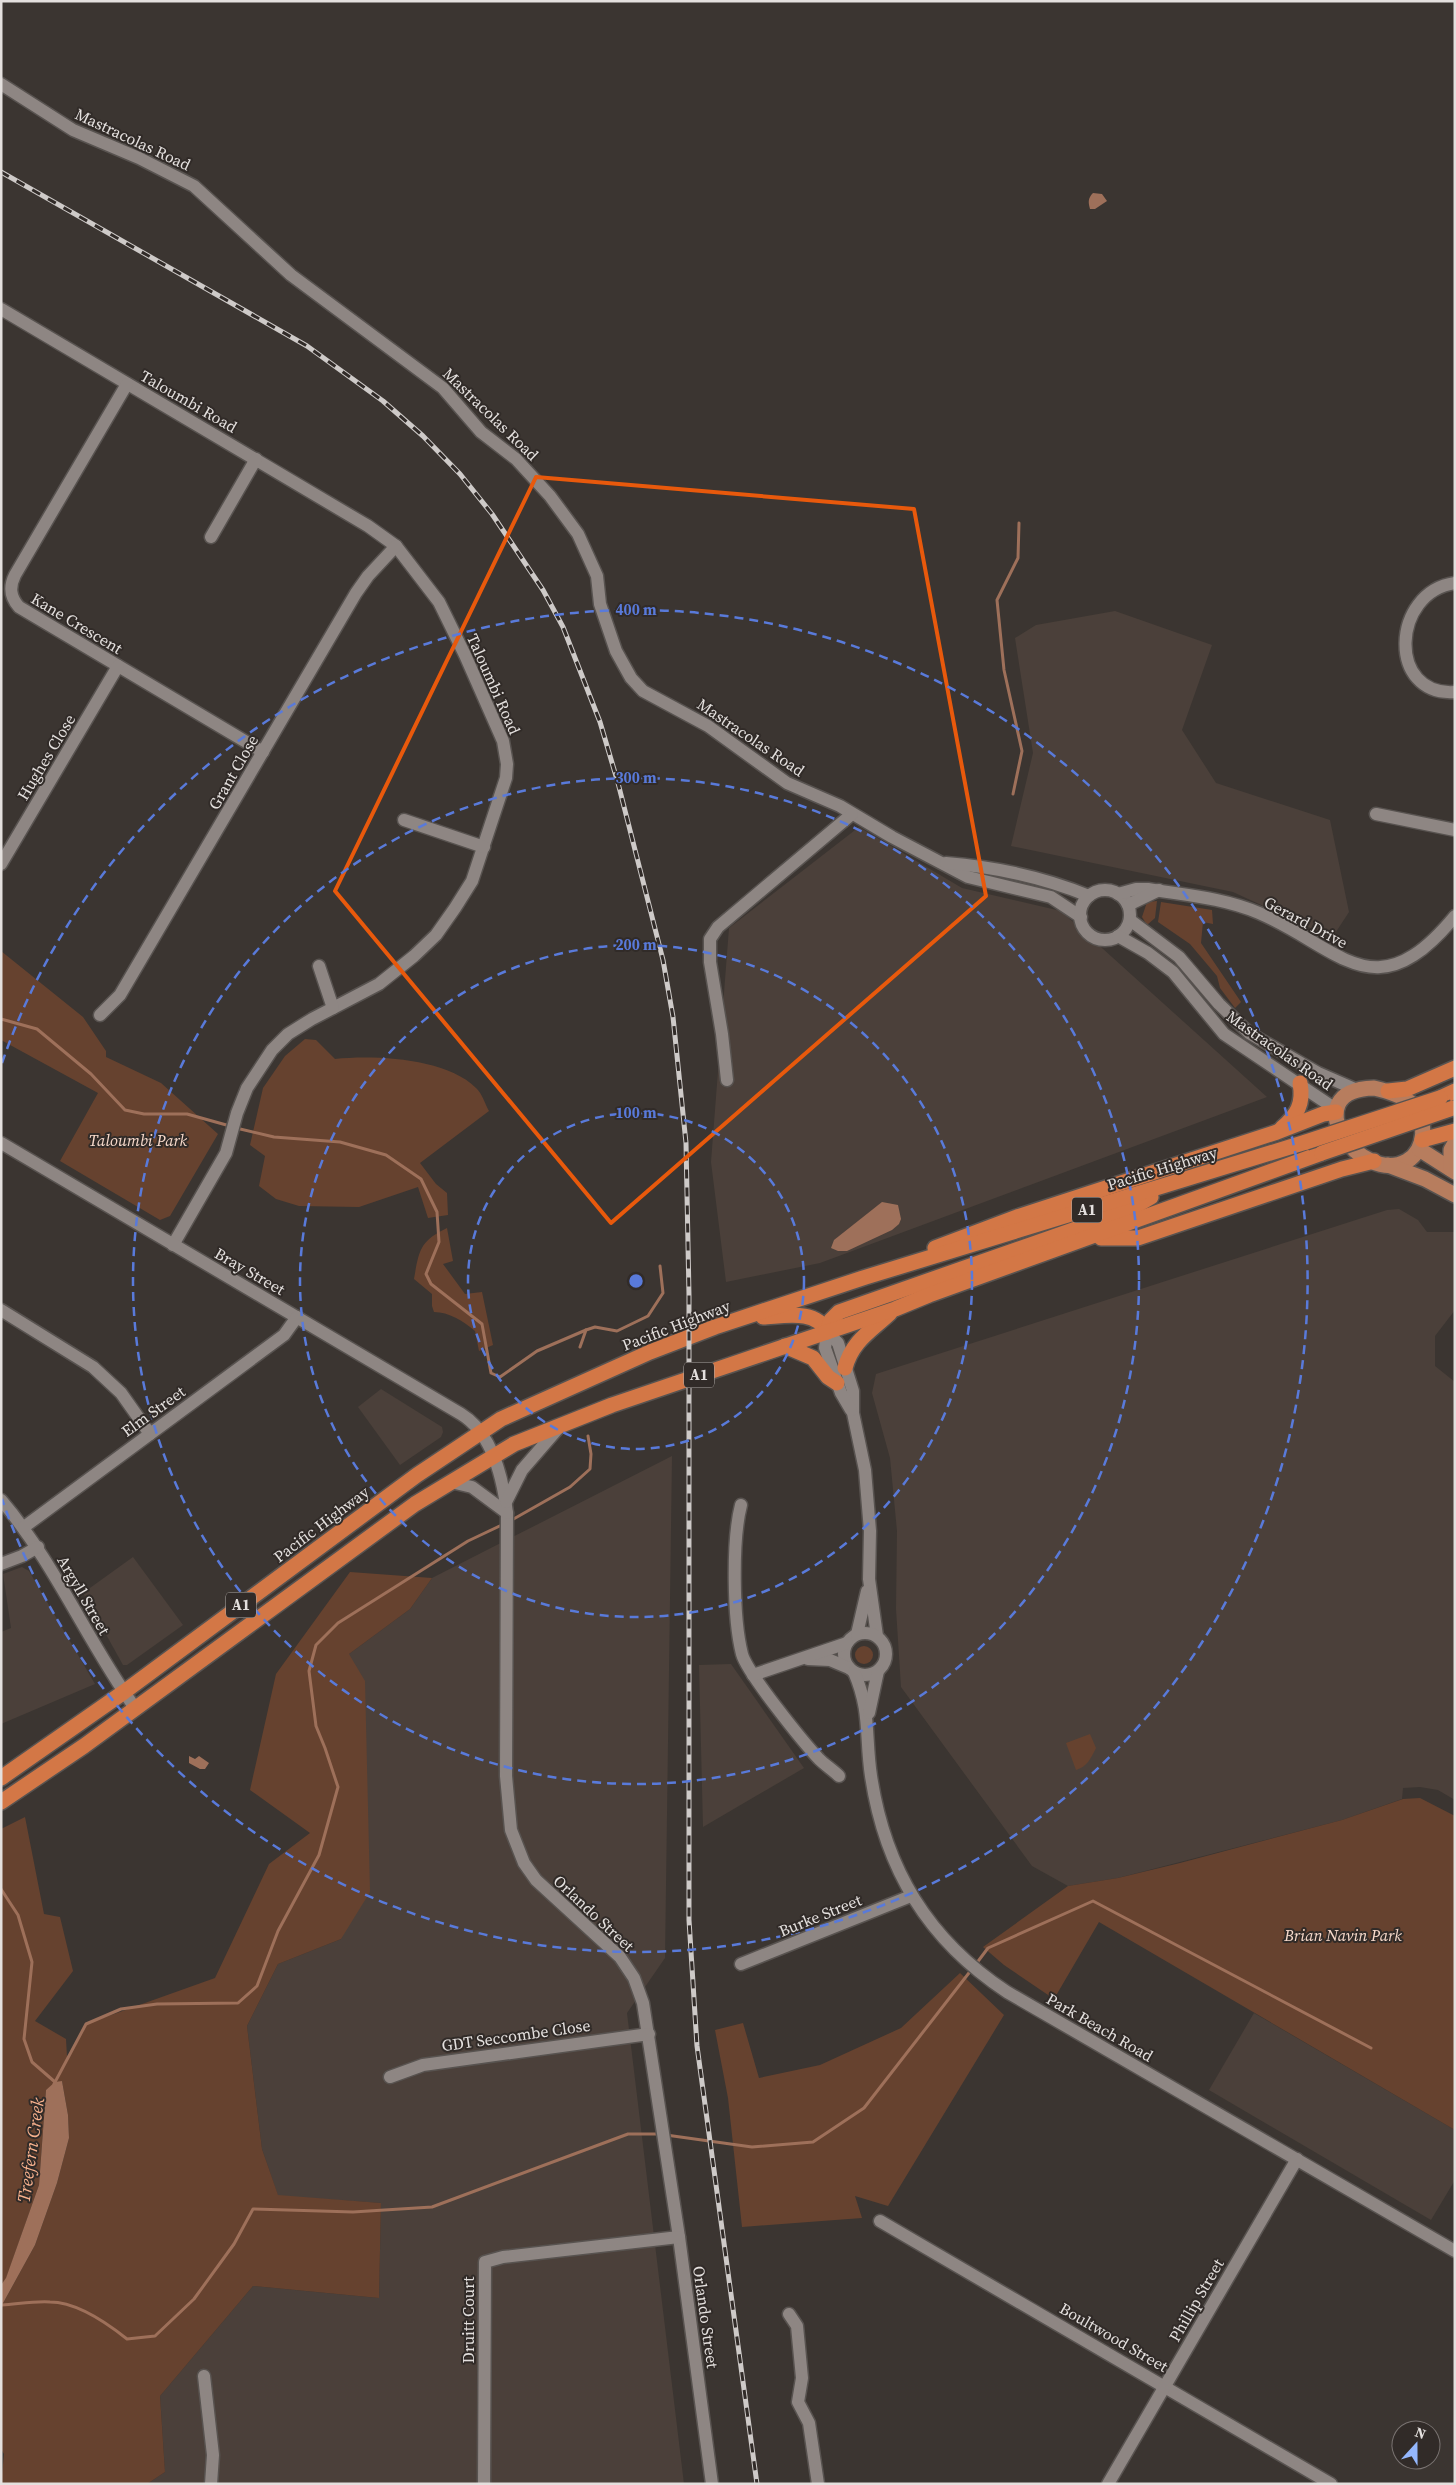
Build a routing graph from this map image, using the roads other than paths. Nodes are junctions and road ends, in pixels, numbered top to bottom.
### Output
1 (1, 84) edge
2 (1, 309) edge
3 (127, 384) junction
4 (256, 459) junction
5 (211, 536) dead end
6 (396, 546) junction
7 (1455, 583) edge
8 (118, 666) junction
9 (1455, 692) edge
10 (263, 752) junction
11 (852, 814) junction
12 (1376, 814) dead end
13 (404, 820) dead end
14 (1455, 830) edge
15 (484, 847) junction
16 (942, 862) junction
17 (1, 864) edge
18 (1159, 890) junction
19 (1118, 894) junction
20 (1089, 896) junction
21 (1128, 905) junction
22 (1455, 916) edge
23 (1081, 917) junction
24 (1130, 920) junction
25 (1118, 936) junction
26 (319, 966) dead end
27 (333, 1008) junction
28 (100, 1015) dead end
29 (1455, 1068) edge
30 (727, 1080) dead end
31 (1300, 1083) junction
32 (1357, 1090) junction
33 (1388, 1091) junction
34 (1455, 1091) edge
35 (1454, 1108) edge
36 (1337, 1111) junction
37 (1455, 1131) edge
38 (1277, 1132) junction
39 (1, 1143) edge
40 (1455, 1143) edge
41 (1420, 1144) junction
42 (1379, 1162) junction
43 (1453, 1170) edge
44 (1177, 1182) junction
45 (1455, 1194) edge
46 (1089, 1238) junction
47 (173, 1245) junction
48 (866, 1277) junction
49 (895, 1309) junction
50 (1, 1310) edge
51 (297, 1317) junction
52 (742, 1318) junction
53 (827, 1332) junction
54 (785, 1346) junction
55 (846, 1368) junction
56 (837, 1383) junction
57 (853, 1412) junction
58 (563, 1423) junction
59 (480, 1431) junction
60 (150, 1434) junction
61 (493, 1457) junction
62 (451, 1482) junction
63 (1, 1500) edge
64 (741, 1505) dead end
65 (506, 1507) junction
66 (24, 1527) junction
67 (38, 1547) junction
68 (1, 1564) edge
69 (869, 1579) junction
70 (857, 1634) junction
71 (877, 1636) junction
72 (847, 1643) junction
73 (801, 1658) junction
74 (851, 1670) junction
75 (878, 1671) junction
76 (753, 1675) junction
77 (124, 1692) junction
78 (135, 1708) junction
79 (868, 1719) junction
80 (840, 1776) dead end
81 (1, 1778) edge
82 (1, 1802) edge
83 (911, 1896) junction
84 (741, 1964) dead end
85 (649, 2034) junction
86 (390, 2078) dead end
87 (1298, 2159) junction
88 (880, 2221) dead end
89 (679, 2237) junction
90 (1455, 2251) edge
91 (789, 2314) dead end
92 (204, 2376) dead end
93 (1165, 2385) junction
94 (211, 2484) edge
95 (484, 2484) edge
96 (712, 2484) edge
97 (818, 2484) edge
98 (1108, 2484) edge
99 (1331, 2484) edge

1 - 11 street, Mastracolas Road
2 - 3 street, Taloumbi Road
3 - 4 street, Taloumbi Road
3 - 8 street, Kane Crescent
4 - 5 street
4 - 6 street, Taloumbi Road
6 - 10 street, Grant Close
6 - 15 street, Taloumbi Road
7 - 9 street
8 - 10 street, Kane Crescent
8 - 17 street, Hughes Close
10 - 28 street, Grant Close
11 - 16 street, Mastracolas Road
11 - 30 street
12 - 14 street
13 - 15 street
15 - 27 street, Taloumbi Road
16 - 20 street, Mastracolas Road
16 - 23 street, Mastracolas Road
18 - 19 street, Gerard Drive
18 - 21 street
18 - 22 street, Gerard Drive
19 - 20 street
19 - 21 street
20 - 23 street
21 - 24 street
23 - 25 street
24 - 25 street
24 - 32 street, Mastracolas Road
25 - 31 street, Mastracolas Road
26 - 27 street
27 - 47 street, Taloumbi Road
29 - 33 highway
31 - 36 street, Mastracolas Road
31 - 38 highway
32 - 33 main road
32 - 36 main road
33 - 41 main road
34 - 44 highway, Pacific Highway / A1, bridge
35 - 46 highway, A1, bridge
36 - 38 highway
36 - 42 main road
37 - 41 highway
38 - 48 highway
39 - 47 street, Bray Street
40 - 43 main road
41 - 42 main road
41 - 43 main road
42 - 45 main road
42 - 46 highway
44 - 48 highway, Pacific Highway / A1
44 - 53 highway
46 - 49 highway, A1
47 - 51 street, Bray Street
48 - 52 highway, Pacific Highway / A1
49 - 53 highway, A1
49 - 55 highway
50 - 60 street
51 - 59 street, Bray Street
51 - 60 street, Elm Street
52 - 53 highway
52 - 59 highway, Pacific Highway / A1
53 - 54 highway, A1
53 - 55 street
53 - 56 street
54 - 56 highway
54 - 58 highway, A1
55 - 57 street
56 - 57 street
57 - 69 street
58 - 61 highway, A1
58 - 65 street
59 - 61 street, Orlando Street
59 - 77 highway, Pacific Highway / A1
60 - 66 street, Elm Street
61 - 62 highway, A1
61 - 65 street, Orlando Street
62 - 65 street
62 - 78 highway, A1
63 - 66 street, Argyll Street
64 - 76 street
65 - 85 street, Orlando Street
66 - 67 street, Argyll Street
67 - 68 street
67 - 77 street, Argyll Street
69 - 70 street
69 - 71 street
70 - 71 street
70 - 72 street
71 - 75 street
72 - 73 street
72 - 74 street
73 - 74 street
73 - 76 street
74 - 75 street
74 - 79 street, Park Beach Road
75 - 79 street, Park Beach Road
76 - 80 street
77 - 78 street, Argyll Street
77 - 81 highway, Pacific Highway / A1
78 - 82 highway, A1
79 - 83 street, Park Beach Road
83 - 84 street, Burke Street
83 - 87 street, Park Beach Road
85 - 86 street, GDT Seccombe Close
85 - 89 street, Orlando Street
87 - 90 street, Park Beach Road
87 - 93 street, Phillip Street
88 - 93 street, Boultwood Street
89 - 95 street, Druitt Court
89 - 96 street, Orlando Street
91 - 97 street
92 - 94 street
93 - 98 street, Phillip Street
93 - 99 street, Boultwood Street

